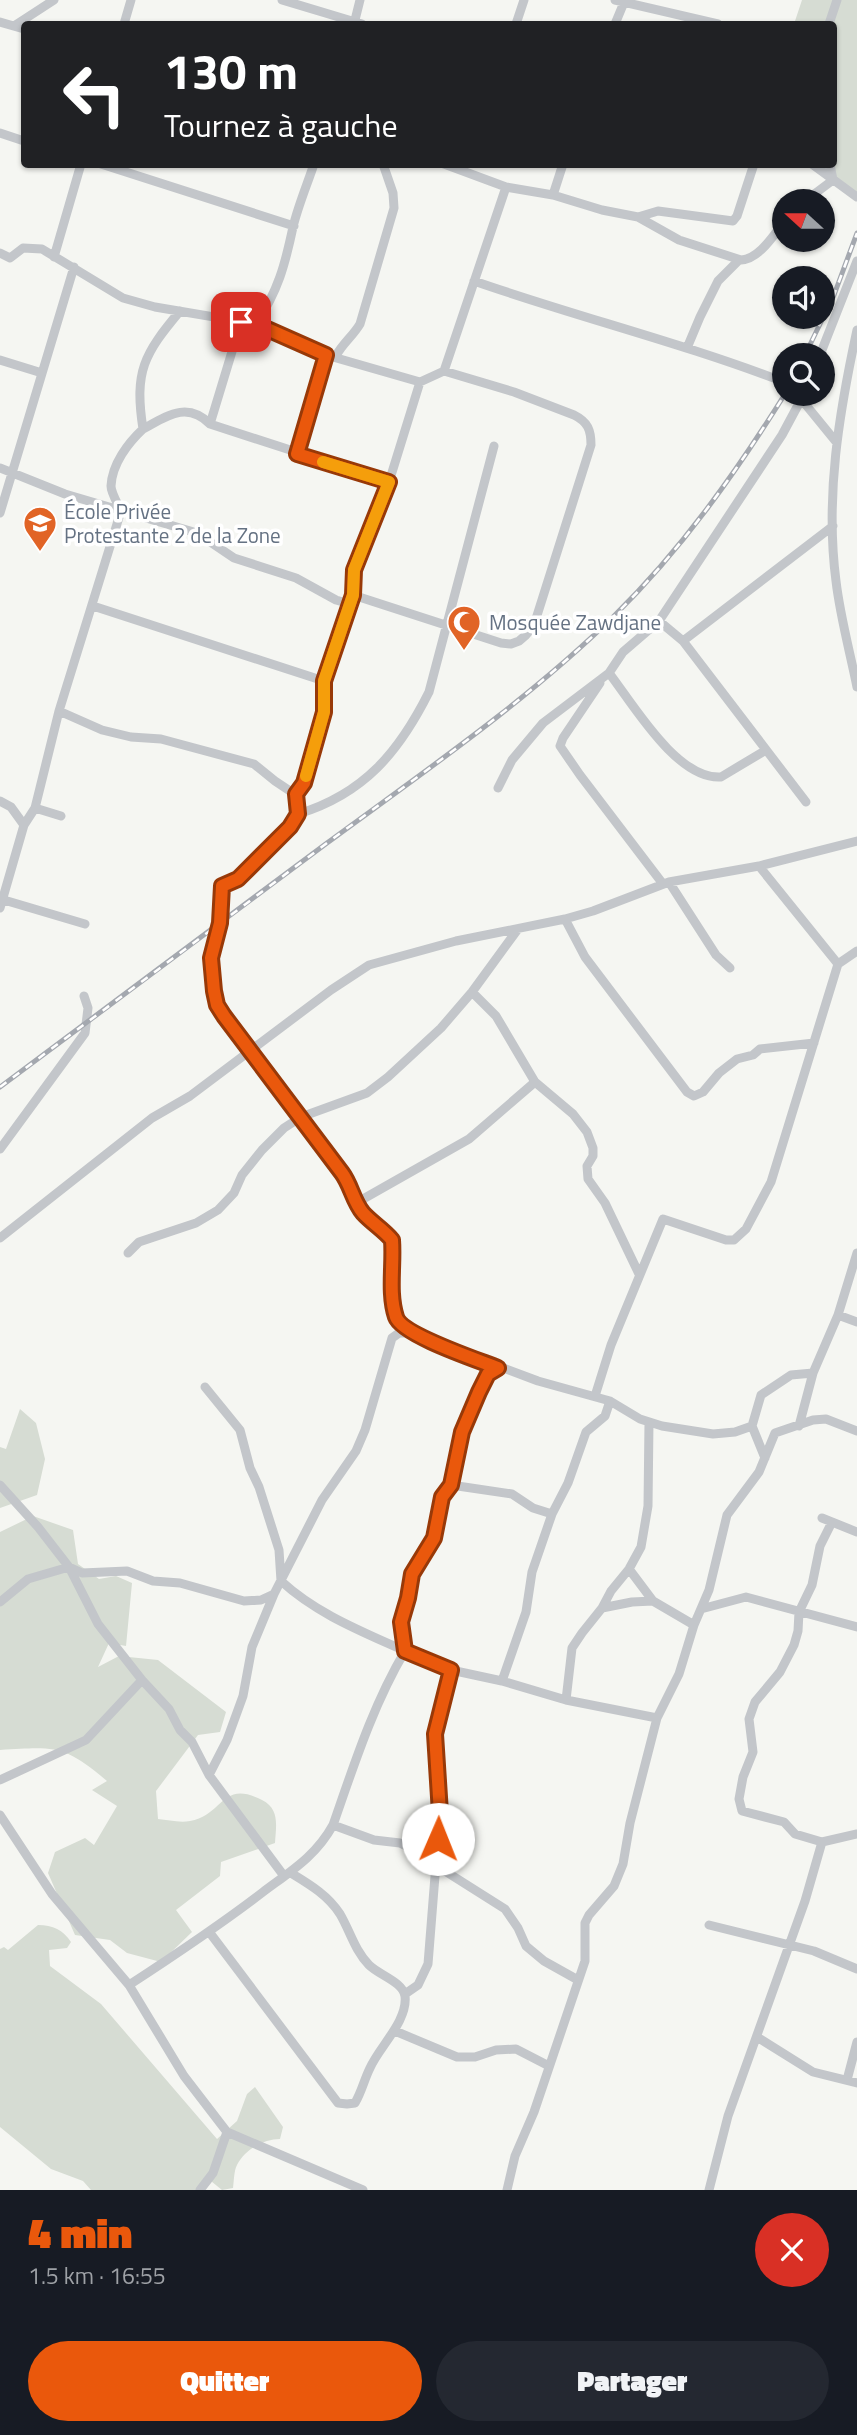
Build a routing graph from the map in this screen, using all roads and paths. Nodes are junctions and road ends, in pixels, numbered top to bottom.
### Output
1 (54, 0) edge
2 (131, 0) edge
3 (282, 0) edge
4 (360, 0) edge
5 (524, 0) edge
6 (837, 0) edge
7 (621, 1) edge
8 (21, 21) edge
9 (22, 21) edge
10 (125, 21) edge
11 (347, 21) edge
12 (356, 21) edge
13 (517, 21) edge
14 (616, 21) edge
15 (705, 21) edge
16 (830, 21) edge
17 (0, 22) edge
18 (14, 26) junction
19 (21, 28) edge
20 (0, 134) edge
21 (21, 140) edge
22 (80, 168) edge
23 (113, 168) edge
24 (313, 168) edge
25 (384, 168) edge
26 (455, 168) edge
27 (562, 168) edge
28 (753, 168) edge
29 (818, 168) edge
30 (831, 168) edge
31 (833, 180) junction
32 (506, 187) junction
33 (821, 189) edge
34 (552, 195) junction
35 (857, 197) edge
36 (638, 217) junction
37 (294, 226) junction
38 (772, 237) edge
39 (0, 253) edge
40 (54, 257) junction
41 (739, 260) junction
42 (857, 261) edge
43 (75, 267) junction
44 (474, 281) junction
45 (180, 311) junction
46 (241, 322) junction
47 (256, 324) junction
48 (857, 331) edge
49 (825, 343) edge
50 (687, 348) junction
51 (331, 356) junction
52 (0, 360) edge
53 (444, 371) junction
54 (42, 373) junction
55 (772, 377) edge
56 (420, 382) junction
57 (795, 406) edge
58 (809, 406) edge
59 (210, 425) junction
60 (144, 429) junction
61 (837, 443) junction
62 (494, 446) dead end
63 (297, 454) junction
64 (0, 468) edge
65 (12, 472) junction
66 (389, 482) junction
67 (121, 511) junction
68 (0, 513) edge
69 (833, 526) junction
70 (351, 600) junction
71 (93, 606) junction
72 (659, 621) junction
73 (446, 625) junction
74 (684, 642) junction
75 (606, 675) junction
76 (324, 681) junction
77 (857, 687) edge
78 (59, 711) junction
79 (766, 750) junction
80 (498, 788) dead end
81 (296, 794) junction
82 (0, 801) edge
83 (806, 802) dead end
84 (35, 808) junction
85 (298, 814) junction
86 (61, 816) dead end
87 (24, 825) junction
88 (857, 841) edge
89 (759, 866) junction
90 (666, 883) junction
91 (2, 904) edge
92 (565, 919) junction
93 (85, 924) dead end
94 (518, 929) junction
95 (857, 951) edge
96 (838, 964) junction
97 (730, 968) dead end
98 (472, 992) junction
99 (84, 996) dead end
100 (814, 1043) junction
101 (252, 1051) junction
102 (535, 1082) junction
103 (301, 1117) junction
104 (0, 1149) edge
105 (356, 1203) junction
106 (0, 1238) edge
107 (128, 1253) dead end
108 (857, 1253) edge
109 (639, 1274) junction
110 (838, 1315) junction
111 (396, 1319) junction
112 (857, 1322) edge
113 (412, 1333) junction
114 (391, 1338) junction
115 (498, 1368) junction
116 (813, 1373) junction
117 (205, 1387) dead end
118 (595, 1396) junction
119 (610, 1401) junction
120 (649, 1422) junction
121 (752, 1426) junction
122 (799, 1426) junction
123 (857, 1431) edge
124 (765, 1458) junction
125 (0, 1485) edge
126 (451, 1485) junction
127 (552, 1514) junction
128 (822, 1518) dead end
129 (832, 1522) junction
130 (857, 1532) edge
131 (69, 1567) junction
132 (629, 1569) junction
133 (281, 1581) junction
134 (274, 1594) junction
135 (653, 1601) junction
136 (0, 1602) edge
137 (602, 1608) junction
138 (701, 1609) junction
139 (800, 1612) junction
140 (694, 1625) junction
141 (857, 1628) edge
142 (405, 1651) junction
143 (451, 1670) junction
144 (142, 1680) junction
145 (502, 1681) junction
146 (566, 1700) junction
147 (657, 1718) junction
148 (209, 1775) junction
149 (0, 1780) edge
150 (0, 1815) edge
151 (333, 1825) junction
152 (857, 1834) edge
153 (822, 1842) junction
154 (437, 1866) junction
155 (287, 1874) junction
156 (709, 1925) dead end
157 (210, 1933) junction
158 (788, 1946) junction
159 (857, 1969) edge
160 (578, 1980) junction
161 (129, 1985) junction
162 (405, 1994) junction
163 (395, 2031) junction
164 (757, 2037) junction
165 (857, 2042) edge
166 (549, 2066) junction
167 (852, 2081) edge
168 (227, 2132) junction
169 (200, 2190) edge
170 (363, 2190) edge
171 (507, 2190) edge
172 (709, 2190) edge

1 - 9 street
2 - 10 street
3 - 11 street
4 - 12 street
5 - 13 street
6 - 16 street
7 - 14 street
7 - 15 street
8 - 18 street
17 - 18 street
18 - 19 street
20 - 21 street
22 - 40 street
23 - 37 street
24 - 37 street
25 - 51 street
26 - 32 street
27 - 34 street
28 - 36 street
29 - 31 street
30 - 31 street
31 - 33 street
31 - 35 street
32 - 34 street
32 - 44 street
34 - 36 street
36 - 41 street
37 - 47 street
38 - 41 street
39 - 40 street
40 - 43 street
41 - 50 street
42 - 49 street
43 - 45 street
43 - 54 street
44 - 50 street
44 - 53 street
45 - 46 street
45 - 60 street
46 - 47 street
46 - 59 street
47 - 51 street
48 - 61 street
50 - 55 street
51 - 56 street
51 - 63 street
52 - 54 street
53 - 56 street
53 - 73 street
54 - 65 street
56 - 66 street
57 - 72 street
58 - 61 street
59 - 60 street
59 - 63 street
60 - 67 street
61 - 69 street
62 - 73 street
63 - 66 street
64 - 65 street
65 - 67 street
65 - 68 street
66 - 70 street
67 - 70 street
67 - 71 street
69 - 74 street
69 - 77 street
70 - 73 street
70 - 76 street
71 - 76 street
71 - 78 street
72 - 74 street
72 - 75 street
73 - 85 street
74 - 79 street
75 - 79 street
75 - 80 street
75 - 90 street
76 - 81 street
78 - 81 street
78 - 84 street
79 - 83 street
81 - 85 street
82 - 87 street
84 - 86 street
84 - 87 street
85 - 101 street
87 - 91 street
88 - 89 street
89 - 90 street
89 - 96 street
90 - 92 street
90 - 97 street
91 - 93 street
92 - 94 street
92 - 100 street
94 - 98 street
94 - 101 street
95 - 96 street
96 - 100 street
98 - 102 street
98 - 103 street
99 - 104 street
100 - 109 street
101 - 103 street
101 - 106 street
102 - 105 street
102 - 109 street
103 - 105 street
103 - 107 street
105 - 111 street
108 - 110 street
109 - 118 street
110 - 112 street
110 - 116 street
111 - 113 street
111 - 114 street
113 - 114 street
113 - 115 street
114 - 133 street
115 - 118 street
115 - 126 street
116 - 121 street
116 - 122 street
117 - 133 street
118 - 119 street
119 - 120 street
119 - 127 street
120 - 121 street
120 - 132 street
121 - 124 street
122 - 123 street
122 - 124 street
124 - 138 street
125 - 131 street
126 - 127 street
126 - 142 street
127 - 145 street
128 - 129 street
129 - 130 street
129 - 139 street
131 - 134 street
131 - 136 street
131 - 144 street
132 - 135 street
132 - 137 street
133 - 134 street
133 - 142 street
134 - 148 street
135 - 137 street
135 - 140 street
137 - 146 street
138 - 139 street
138 - 140 street
139 - 141 street
139 - 153 street
140 - 147 street
142 - 143 street
142 - 151 street
143 - 145 street
143 - 154 street
144 - 148 street
144 - 149 street
145 - 146 street
146 - 147 street
147 - 160 street
148 - 155 street
150 - 161 street
151 - 154 street
151 - 155 street
152 - 153 street
153 - 158 street
154 - 160 street
154 - 162 street
155 - 157 street
155 - 162 street
156 - 158 street
157 - 161 street
157 - 163 street
158 - 159 street
158 - 164 street
160 - 166 street
161 - 168 street
162 - 163 street
163 - 166 street
164 - 167 street
164 - 172 street
165 - 167 street
166 - 171 street
168 - 169 street
168 - 170 street

